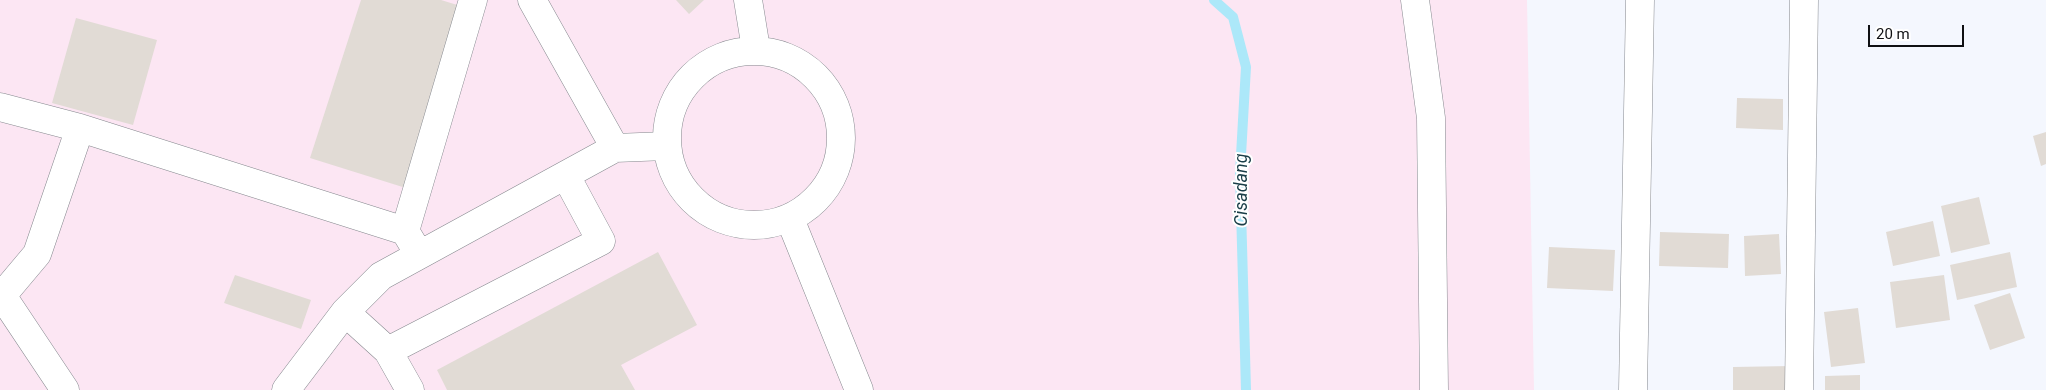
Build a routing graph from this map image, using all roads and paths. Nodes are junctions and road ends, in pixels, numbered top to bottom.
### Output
1 (473, 0) edge
2 (532, 0) edge
3 (748, 0) edge
4 (1415, 0) edge
5 (1640, 0) edge
6 (1804, 0) edge
7 (756, 49) junction
8 (0, 107) edge
9 (80, 128) junction
10 (666, 146) junction
11 (615, 148) junction
12 (566, 176) junction
13 (790, 219) junction
14 (405, 231) junction
15 (420, 255) junction
16 (1, 298) edge
17 (346, 312) junction
18 (388, 351) junction
19 (857, 383) edge
20 (65, 390) edge
21 (286, 390) edge
22 (410, 390) edge
23 (1434, 390) edge
24 (1632, 390) edge
25 (1799, 390) edge

1 - 14 street
2 - 11 street
3 - 7 street
4 - 23 street
5 - 24 street
6 - 25 street
7 - 10 street
7 - 13 street
8 - 9 street
9 - 14 street
9 - 16 street
10 - 11 street
10 - 13 street
11 - 12 street
12 - 15 street
12 - 18 street
13 - 19 street
14 - 15 street
15 - 17 street
16 - 20 street
17 - 18 street
17 - 21 street
18 - 22 street

